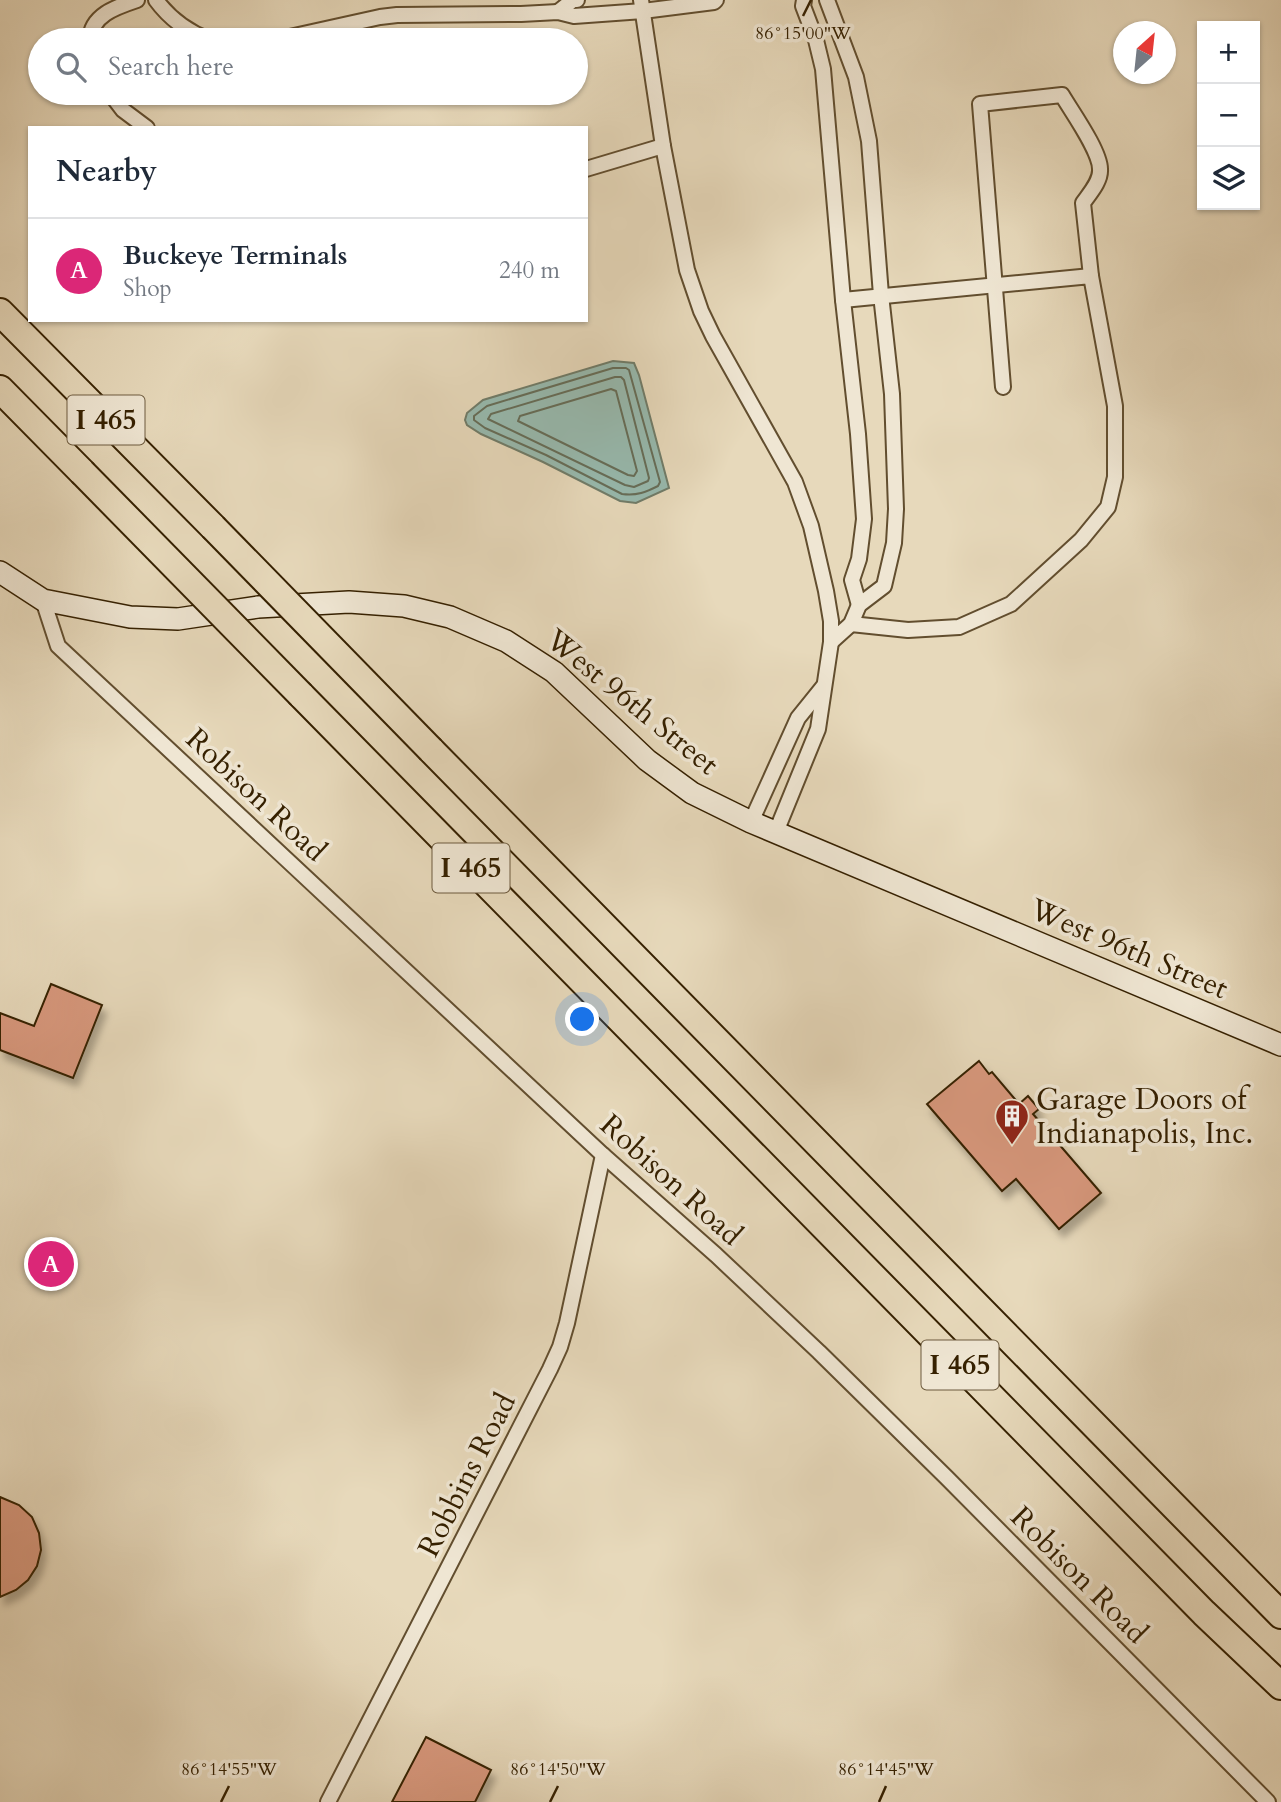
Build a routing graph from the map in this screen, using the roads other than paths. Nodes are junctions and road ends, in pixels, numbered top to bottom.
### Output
1 (137, 0) edge
2 (156, 0) edge
3 (577, 0) edge
4 (716, 0) edge
5 (804, 0) edge
6 (827, 0) edge
7 (642, 5) edge
8 (463, 7) edge
9 (558, 12) junction
10 (92, 28) edge
11 (184, 28) edge
12 (330, 28) edge
13 (119, 105) edge
14 (144, 126) edge
15 (663, 146) junction
16 (588, 168) edge
17 (1091, 276) junction
18 (994, 285) junction
19 (881, 295) junction
20 (843, 300) junction
21 (0, 312) edge
22 (1003, 387) dead end
23 (0, 389) edge
24 (0, 572) edge
25 (43, 600) junction
26 (859, 605) junction
27 (851, 624) junction
28 (831, 642) junction
29 (824, 686) junction
30 (751, 822) junction
31 (776, 832) junction
32 (1281, 1045) edge
33 (603, 1155) junction
34 (1281, 1615) edge
35 (1281, 1686) edge
36 (328, 1802) edge
37 (1268, 1802) edge

1 - 10 street
2 - 11 street
3 - 9 street
4 - 7 street
5 - 20 street
6 - 19 street
7 - 9 street
7 - 15 street
8 - 9 street
8 - 12 street
13 - 14 street
15 - 16 street
15 - 28 street
17 - 18 street
17 - 18 street
17 - 27 street
18 - 19 street
18 - 22 street
19 - 20 street
19 - 26 street
20 - 26 street
21 - 34 highway, I 465, bridge
23 - 35 highway, I 465, bridge
24 - 25 street, West 96th Street
25 - 30 street, West 96th Street
25 - 33 street, Robison Road
26 - 27 street
27 - 28 street
28 - 29 street
29 - 30 street
29 - 31 street
30 - 31 street, West 96th Street
31 - 32 street, West 96th Street
33 - 36 street, Robbins Road
33 - 37 street, Robison Road

